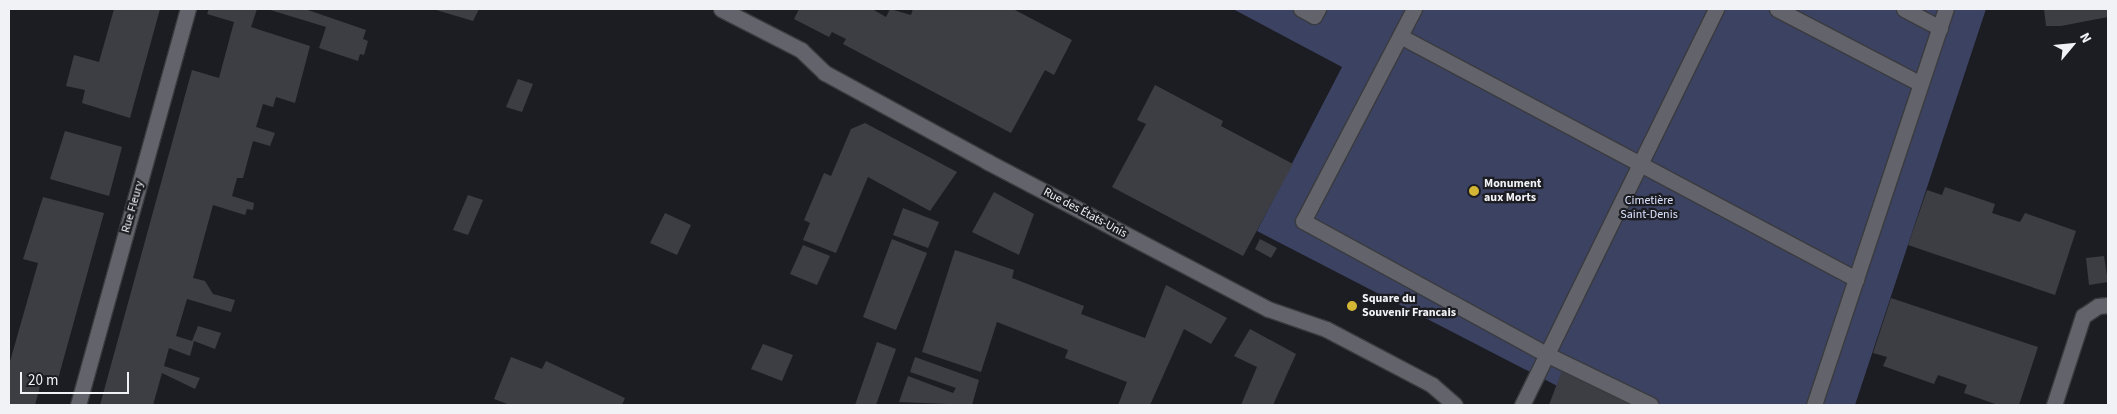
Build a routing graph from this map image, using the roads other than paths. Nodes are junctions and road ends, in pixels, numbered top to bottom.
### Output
1 (188, 9) edge
2 (721, 9) edge
3 (1301, 9) edge
4 (1318, 9) edge
5 (1716, 9) edge
6 (1777, 9) edge
7 (1904, 9) edge
8 (1946, 9) edge
9 (1409, 10) edge
10 (1940, 28) junction
11 (1400, 36) junction
12 (1921, 84) junction
13 (1641, 164) junction
14 (1856, 279) junction
15 (2108, 305) edge
16 (1548, 355) junction
17 (78, 405) edge
18 (1454, 405) edge
19 (1522, 405) edge
20 (1651, 405) edge
21 (1814, 405) edge
22 (2054, 405) edge

1 - 17 street, Rue Fleury
2 - 18 street, Rue des États-Unis
3 - 4 street
5 - 13 street
6 - 12 street
7 - 10 street
8 - 10 street
9 - 11 street
10 - 12 street
11 - 13 street
11 - 16 street
12 - 14 street
13 - 14 street
13 - 16 street
14 - 21 street
15 - 22 street
16 - 19 street
16 - 20 street

